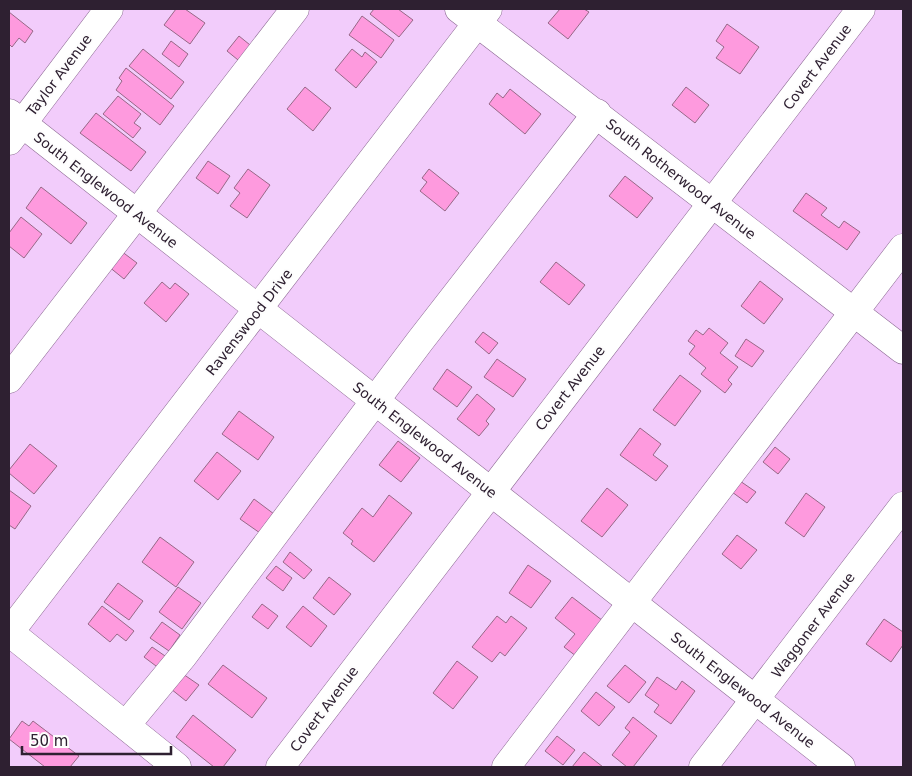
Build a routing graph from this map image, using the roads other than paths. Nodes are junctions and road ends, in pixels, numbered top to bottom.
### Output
1 (109, 9) edge
2 (295, 9) edge
3 (861, 9) edge
4 (475, 13) edge
5 (596, 114) junction
6 (13, 126) edge
7 (713, 202) junction
8 (136, 214) junction
9 (903, 248) edge
10 (259, 309) junction
11 (854, 313) junction
12 (903, 350) edge
13 (9, 379) edge
14 (375, 400) junction
15 (491, 492) junction
16 (903, 506) edge
17 (632, 603) junction
18 (9, 633) edge
19 (755, 700) junction
20 (126, 725) junction
21 (177, 767) edge
22 (280, 767) edge
23 (506, 767) edge
24 (703, 767) edge
25 (841, 767) edge

1 - 6 street, Taylor Avenue
2 - 8 street
3 - 7 street, Covert Avenue
4 - 5 street, South Rotherwood Avenue
4 - 10 street, Ravenswood Drive
5 - 7 street, South Rotherwood Avenue
5 - 14 street
6 - 8 street, South Englewood Avenue
7 - 11 street, South Rotherwood Avenue
7 - 15 street, Covert Avenue
8 - 10 street, South Englewood Avenue
8 - 13 street
9 - 11 street
10 - 14 street, South Englewood Avenue
10 - 18 street, Ravenswood Drive
11 - 12 street, South Rotherwood Avenue
11 - 17 street
14 - 15 street, South Englewood Avenue
14 - 20 street
15 - 17 street, South Englewood Avenue
15 - 22 street, Covert Avenue
16 - 19 street, Waggoner Avenue
17 - 19 street, South Englewood Avenue
17 - 23 street
18 - 20 street
19 - 24 street, Waggoner Avenue
19 - 25 street, South Englewood Avenue
20 - 21 street

